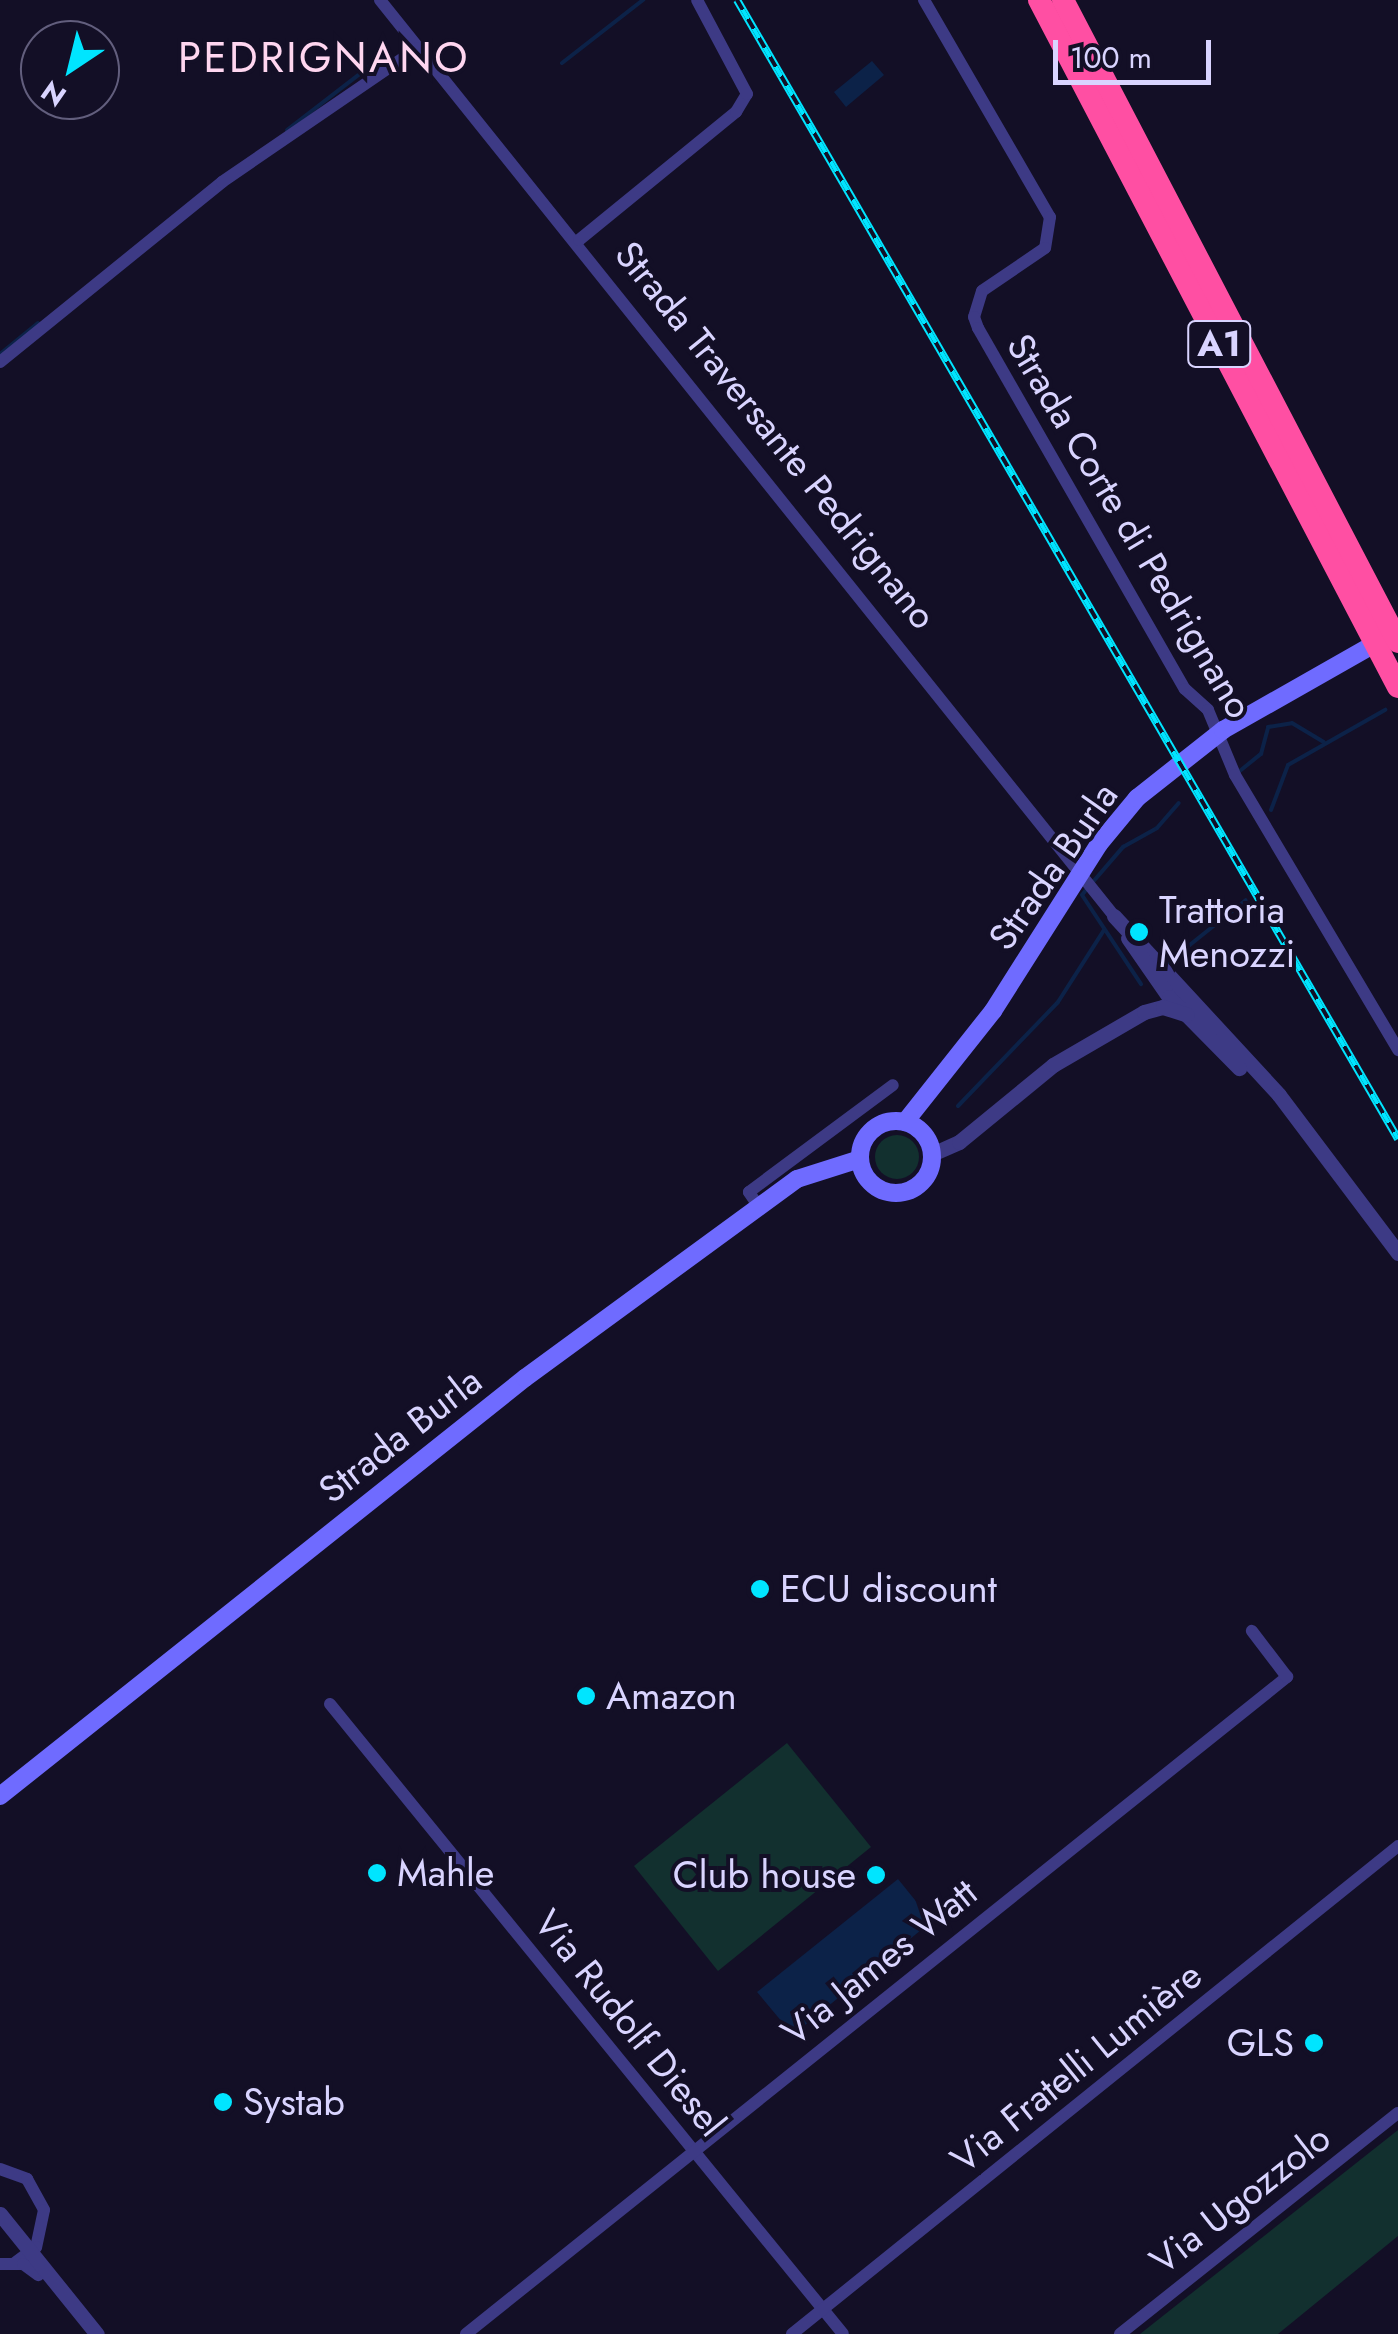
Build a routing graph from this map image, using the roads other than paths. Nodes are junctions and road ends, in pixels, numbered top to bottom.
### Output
1 (380, 0) edge
2 (698, 0) edge
3 (924, 0) edge
4 (1039, 0) edge
5 (1063, 0) edge
6 (418, 48) junction
7 (578, 240) junction
8 (0, 362) edge
9 (1398, 630) edge
10 (1398, 642) edge
11 (1398, 688) edge
12 (1114, 916) junction
13 (1152, 974) junction
14 (1169, 977) junction
15 (1166, 1002) junction
16 (1144, 1012) junction
17 (1398, 1050) edge
18 (1246, 1061) junction
19 (894, 1085) dead end
20 (905, 1122) junction
21 (1296, 1122) junction
22 (932, 1154) junction
23 (860, 1159) junction
24 (760, 1207) junction
25 (1398, 1253) edge
26 (1252, 1632) dead end
27 (330, 1704) dead end
28 (0, 1796) edge
29 (1398, 1846) edge
30 (1398, 2113) edge
31 (693, 2149) junction
32 (0, 2169) edge
33 (2, 2222) edge
34 (28, 2254) junction
35 (0, 2264) edge
36 (43, 2274) junction
37 (822, 2309) junction
38 (86, 2334) edge
39 (97, 2334) edge
40 (466, 2334) edge
41 (792, 2334) edge
42 (842, 2334) edge
43 (1120, 2334) edge

1 - 6 street, Strada Traversante Pedrignano
2 - 7 street
3 - 17 street, Strada Corte di Pedrignano
4 - 11 highway, A1
5 - 10 highway, A1
6 - 7 street, Strada Traversante Pedrignano
6 - 8 street
7 - 12 street, Strada Traversante Pedrignano
9 - 20 main road, Strada Burla
12 - 13 street, Strada Traversante Pedrignano
12 - 14 street, Strada Traversante Pedrignano
13 - 15 street, Strada Traversante Pedrignano
13 - 16 street
14 - 15 street
14 - 18 street, Strada Traversante Pedrignano
15 - 16 street
15 - 18 street, Strada Traversante Pedrignano
15 - 21 street, Strada Traversante Pedrignano
16 - 22 street
18 - 21 street, Strada Traversante Pedrignano
19 - 24 street
20 - 22 main road
20 - 23 main road, Strada Burla
21 - 25 street, Strada Traversante Pedrignano
22 - 23 main road
23 - 24 main road, Strada Burla
24 - 28 main road, Strada Burla
26 - 31 street, Via James Watt
27 - 31 street, Via Rudolf Diesel
29 - 37 street, Via Fratelli Lumière
30 - 43 street, Via Ugozzolo
31 - 37 street, Via Rudolf Diesel
31 - 40 street, Via James Watt
32 - 34 street
33 - 34 street
34 - 35 street
34 - 36 street
36 - 38 street
36 - 39 street
37 - 41 street, Via Fratelli Lumière
37 - 42 street, Via Rudolf Diesel

